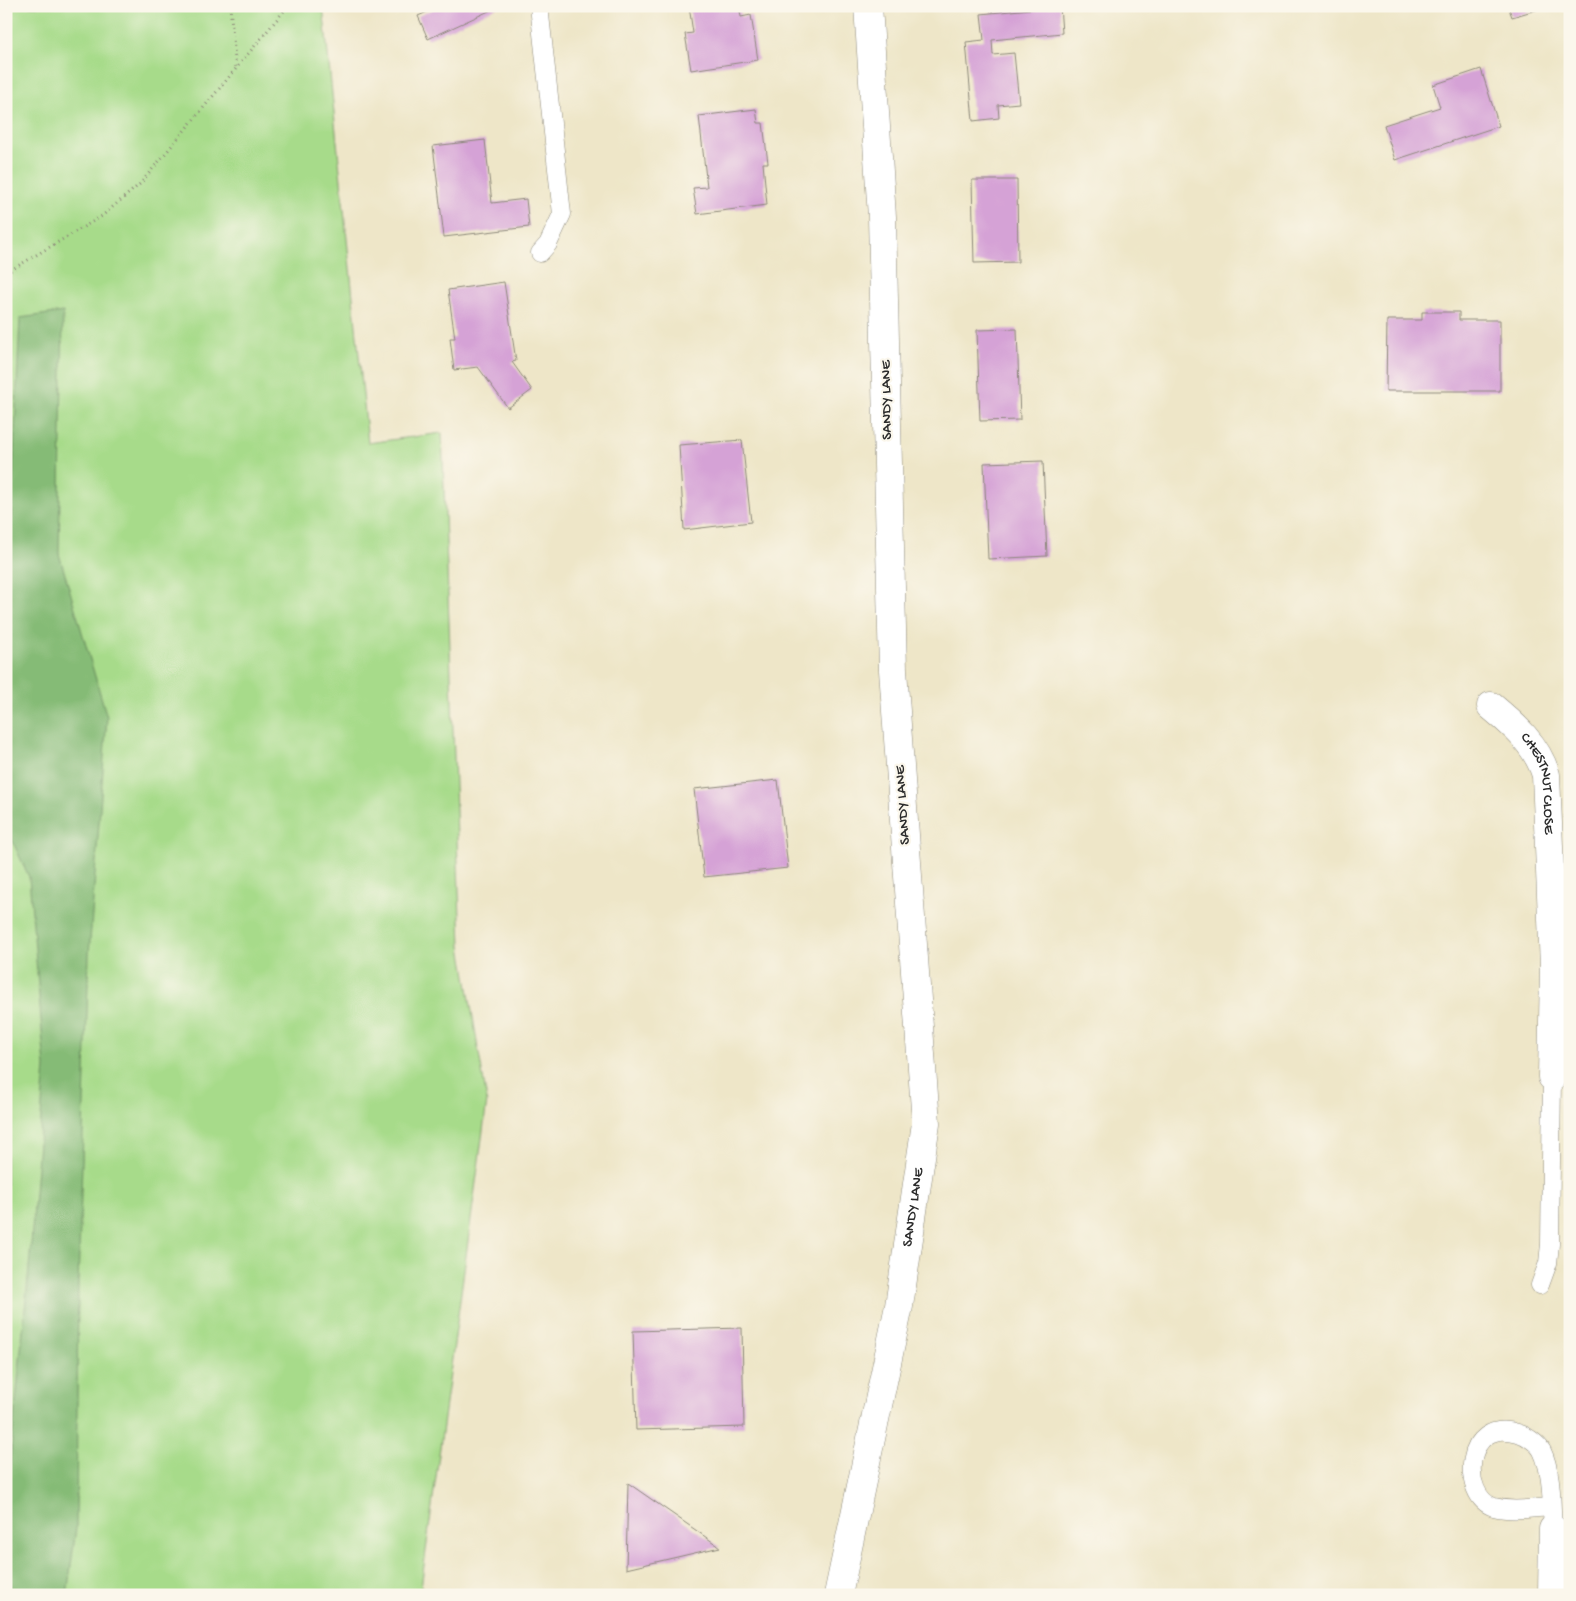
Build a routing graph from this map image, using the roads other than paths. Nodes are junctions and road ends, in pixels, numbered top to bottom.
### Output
1 (539, 6) edge
2 (868, 6) edge
3 (540, 253) dead end
4 (1491, 706) dead end
5 (1562, 966) edge
6 (1552, 1077) joint
7 (1540, 1285) dead end
8 (1552, 1518) junction
9 (838, 1595) edge
10 (1552, 1595) edge

1 - 3 lane
2 - 9 street, SANDY LANE
4 - 5 street, CHESTNUT CLOSE
5 - 6 street, CHESTNUT CLOSE
6 - 7 lane
8 - 8 lane
8 - 10 street

